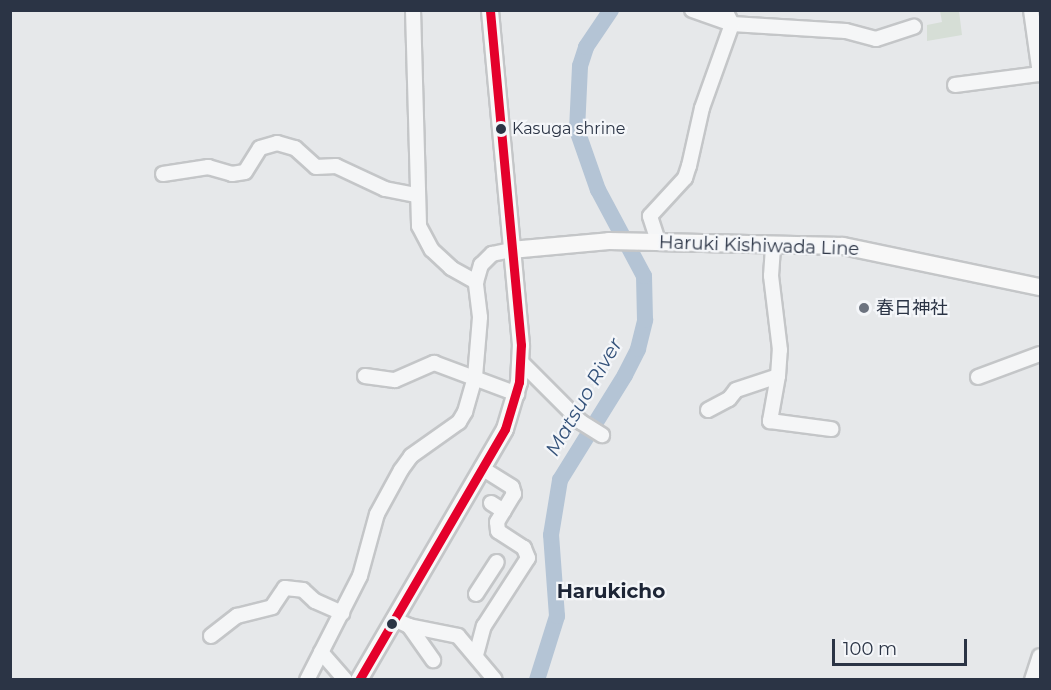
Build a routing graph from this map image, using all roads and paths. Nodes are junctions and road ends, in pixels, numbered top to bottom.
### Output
1 (413, 10) edge
2 (490, 10) edge
3 (692, 10) edge
4 (1031, 10) edge
5 (729, 16) edge
6 (914, 27) dead end
7 (1041, 74) edge
8 (955, 85) dead end
9 (163, 174) dead end
10 (416, 195) junction
11 (653, 241) junction
12 (773, 244) junction
13 (511, 250) junction
14 (476, 282) junction
15 (1041, 287) edge
16 (1041, 354) edge
17 (521, 362) junction
18 (365, 375) dead end
19 (777, 376) junction
20 (475, 377) junction
21 (978, 377) dead end
22 (517, 394) junction
23 (708, 410) dead end
24 (831, 429) dead end
25 (600, 435) dead end
26 (482, 468) junction
27 (490, 503) dead end
28 (504, 511) junction
29 (497, 562) dead end
30 (487, 578) junction
31 (506, 591) junction
32 (476, 594) dead end
33 (342, 613) junction
34 (401, 623) junction
35 (211, 636) dead end
36 (321, 652) junction
37 (476, 655) junction
38 (1041, 656) edge
39 (433, 660) dead end
40 (307, 680) edge
41 (345, 680) edge
42 (359, 680) edge
43 (495, 680) edge
44 (1032, 680) edge

1 - 10 street
2 - 13 main road
3 - 5 street
4 - 7 street
5 - 6 street
5 - 11 street
7 - 8 street
9 - 10 street
10 - 14 street
11 - 12 main road, Haruki Kishiwada Line
11 - 13 main road, Haruki Kishiwada Line
12 - 15 main road, Haruki Kishiwada Line
12 - 19 street
13 - 14 street
13 - 17 main road
14 - 20 street
16 - 21 street
17 - 22 main road
17 - 25 street
18 - 20 street
19 - 23 street
19 - 24 street
20 - 22 street
20 - 33 street
22 - 26 main road
26 - 28 street
26 - 34 main road
27 - 28 street
28 - 31 street
29 - 30 street
30 - 31 street
30 - 32 street
31 - 37 street
33 - 35 street
33 - 36 street
34 - 37 street
34 - 39 street
34 - 42 main road
36 - 40 street
36 - 41 street
37 - 43 street
38 - 44 street

